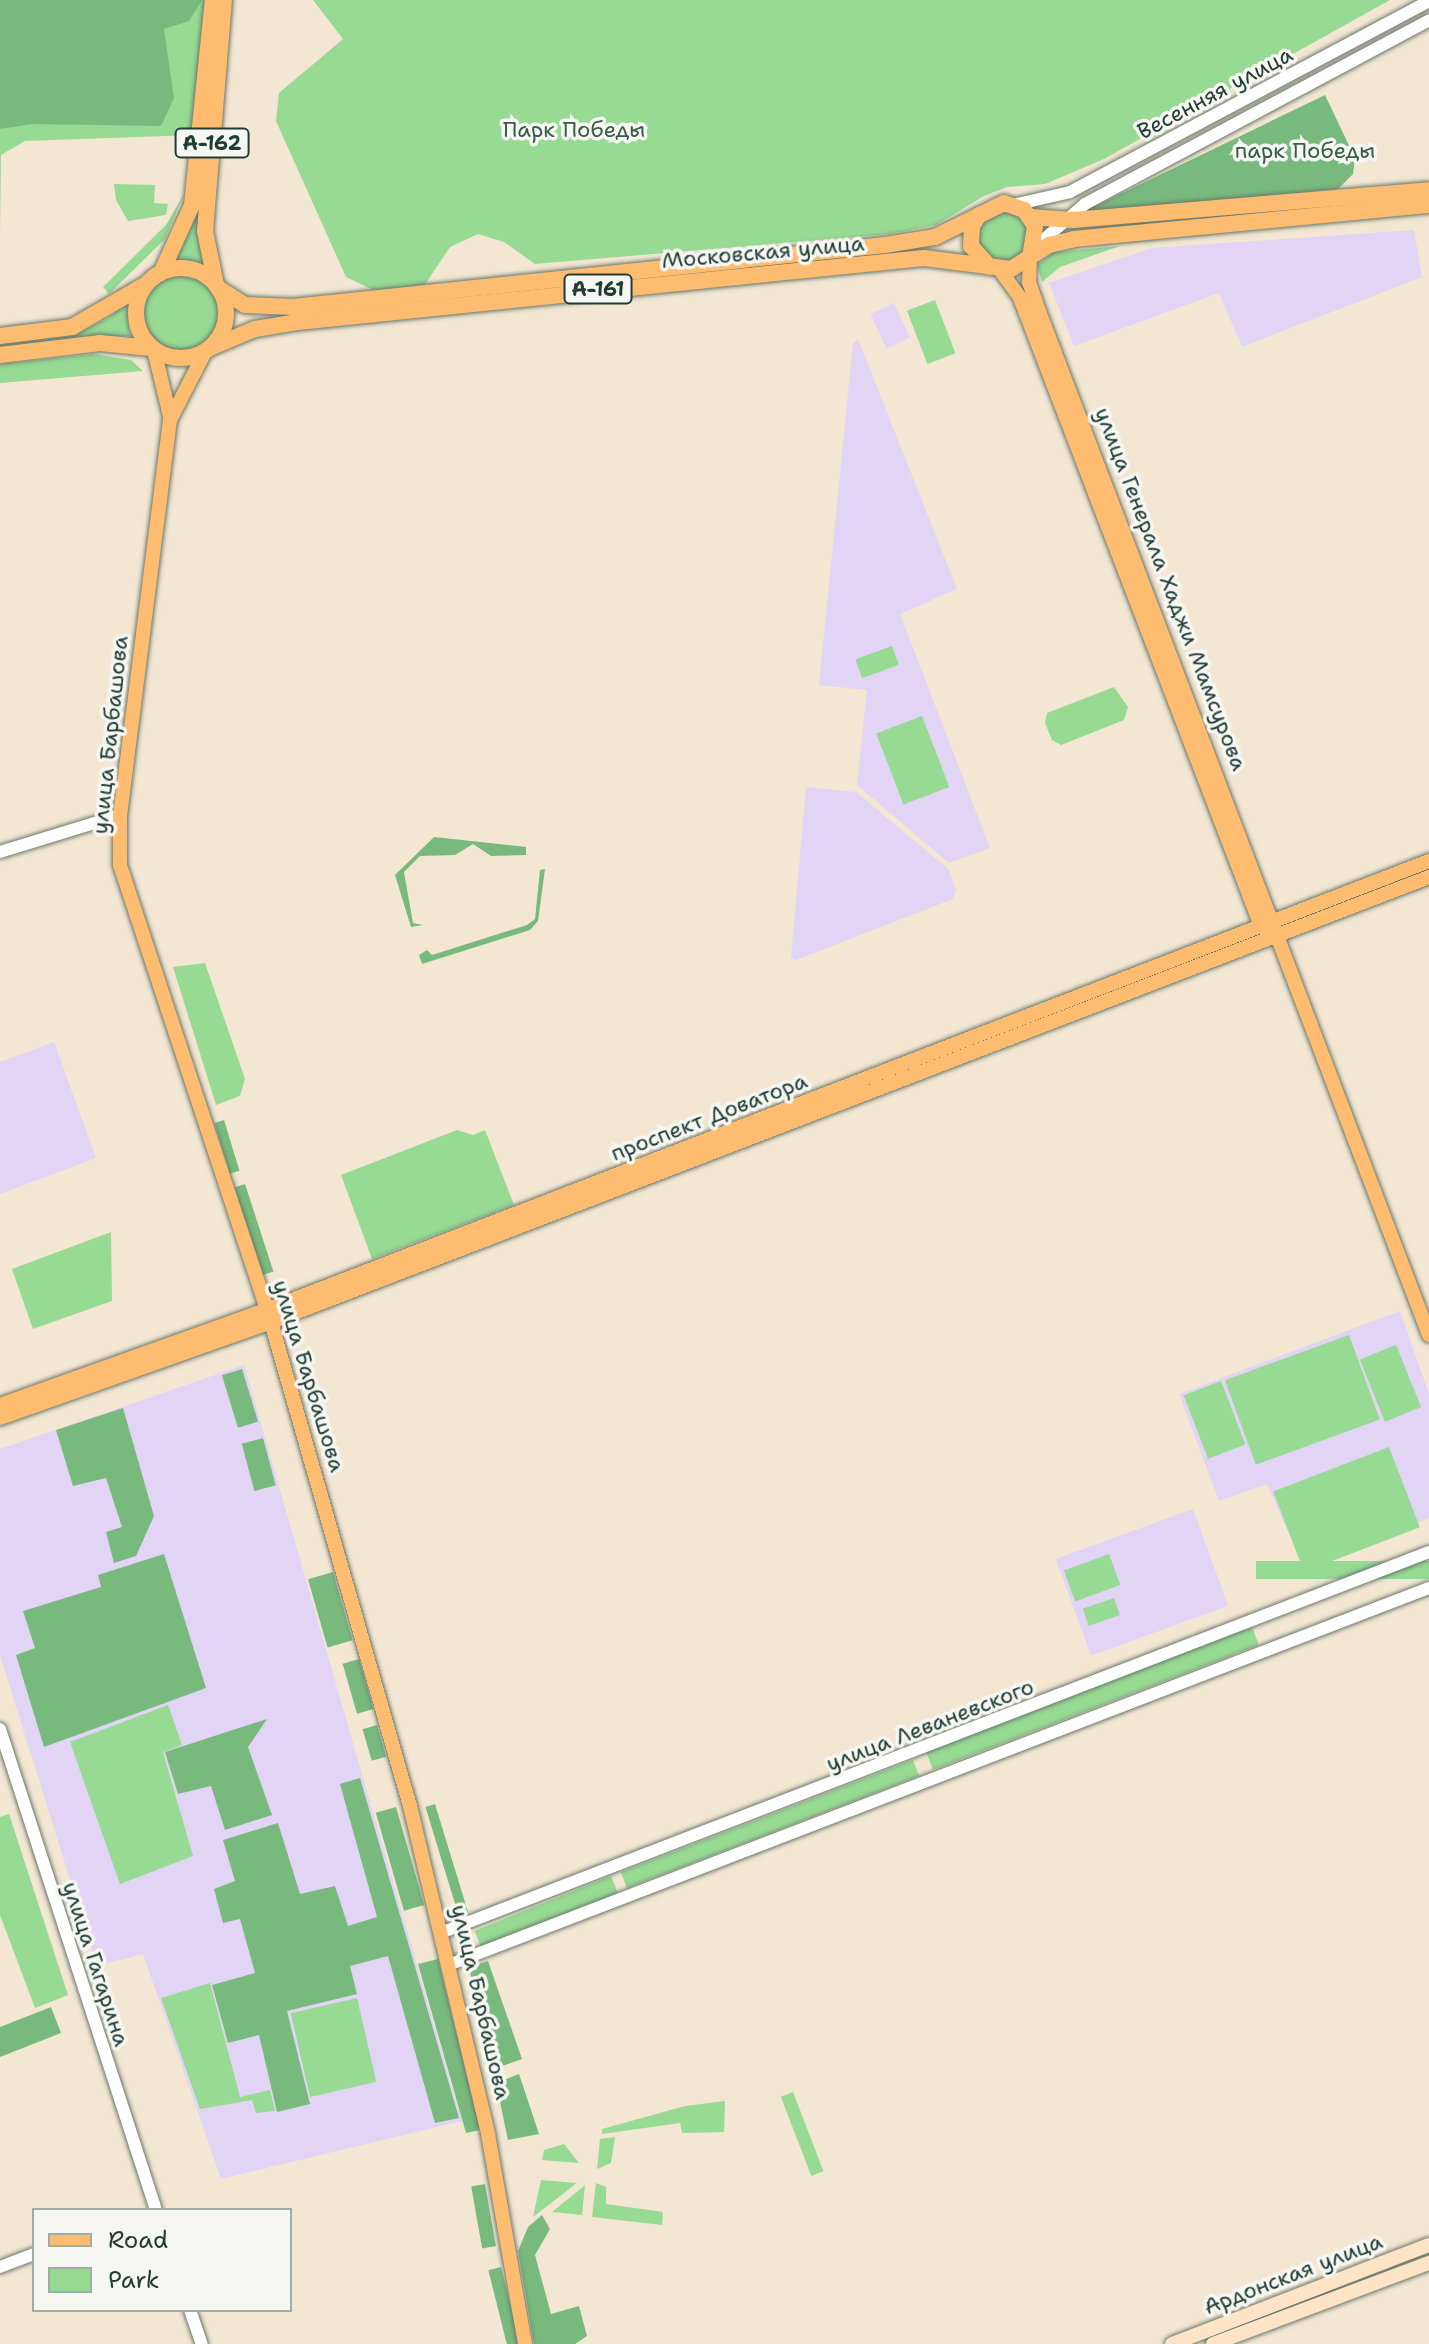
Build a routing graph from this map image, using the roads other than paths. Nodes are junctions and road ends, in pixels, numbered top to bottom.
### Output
1 (213, 0) edge
2 (224, 0) edge
3 (1429, 1) edge
4 (1429, 20) edge
5 (1429, 190) edge
6 (1013, 205) junction
7 (1429, 205) edge
8 (980, 213) junction
9 (1030, 217) junction
10 (1064, 219) junction
11 (1032, 251) junction
12 (995, 268) junction
13 (154, 278) junction
14 (217, 286) junction
15 (0, 336) edge
16 (152, 349) junction
17 (208, 350) junction
18 (0, 355) edge
19 (170, 420) junction
20 (1210, 773) junction
21 (120, 815) junction
22 (0, 852) edge
23 (1429, 861) edge
24 (1429, 877) edge
25 (1268, 923) junction
26 (1275, 937) junction
27 (269, 1316) junction
28 (1429, 1335) edge
29 (0, 1405) edge
30 (0, 1418) edge
31 (1429, 1552) edge
32 (1429, 1588) edge
33 (0, 1729) edge
34 (443, 1932) junction
35 (451, 1964) junction
36 (155, 2208) edge
37 (1429, 2245) edge
38 (32, 2255) edge
39 (1429, 2263) edge
40 (0, 2267) edge
41 (191, 2312) edge
42 (202, 2344) edge
43 (525, 2344) edge
44 (1172, 2344) edge
45 (1213, 2344) edge

1 - 13 highway, А-162
2 - 14 highway, А-162
3 - 6 street, Весенняя улица
4 - 10 street, Весенняя улица
5 - 10 highway
6 - 8 highway, Московская улица / А-161
6 - 9 highway
7 - 11 highway
8 - 12 highway
8 - 14 highway, Московская улица / А-161
9 - 10 highway
9 - 11 highway
10 - 11 street, Весенняя улица
11 - 12 highway
11 - 20 main road, улица Генерала Хаджи Мамсурова
12 - 17 highway, Московская улица / А-161
12 - 20 main road, улица Генерала Хаджи Мамсурова
13 - 14 highway, А-161
13 - 15 highway
13 - 16 highway
14 - 17 highway
16 - 17 highway, А-161
16 - 18 highway, А-161
16 - 19 main road, улица Барбашова
17 - 19 main road, улица Барбашова
19 - 21 main road, улица Барбашова
20 - 25 main road, улица Генерала Хаджи Мамсурова
21 - 22 street
21 - 27 main road, улица Барбашова
23 - 25 main road, проспект Доватора
24 - 26 main road, проспект Доватора
25 - 26 main road, улица Генерала Хаджи Мамсурова
25 - 27 main road, проспект Доватора
26 - 27 main road, проспект Доватора
26 - 28 main road, улица Генерала Хаджи Мамсурова
27 - 29 main road, проспект Доватора
27 - 30 main road, проспект Доватора
27 - 34 main road, улица Барбашова
31 - 34 street, улица Леваневского
32 - 35 street
33 - 36 street, улица Гагарина
34 - 35 main road, улица Барбашова
35 - 43 main road, улица Барбашова
37 - 44 main road, Ардонская улица
38 - 40 street
39 - 45 main road, Ардонская улица
41 - 42 street

